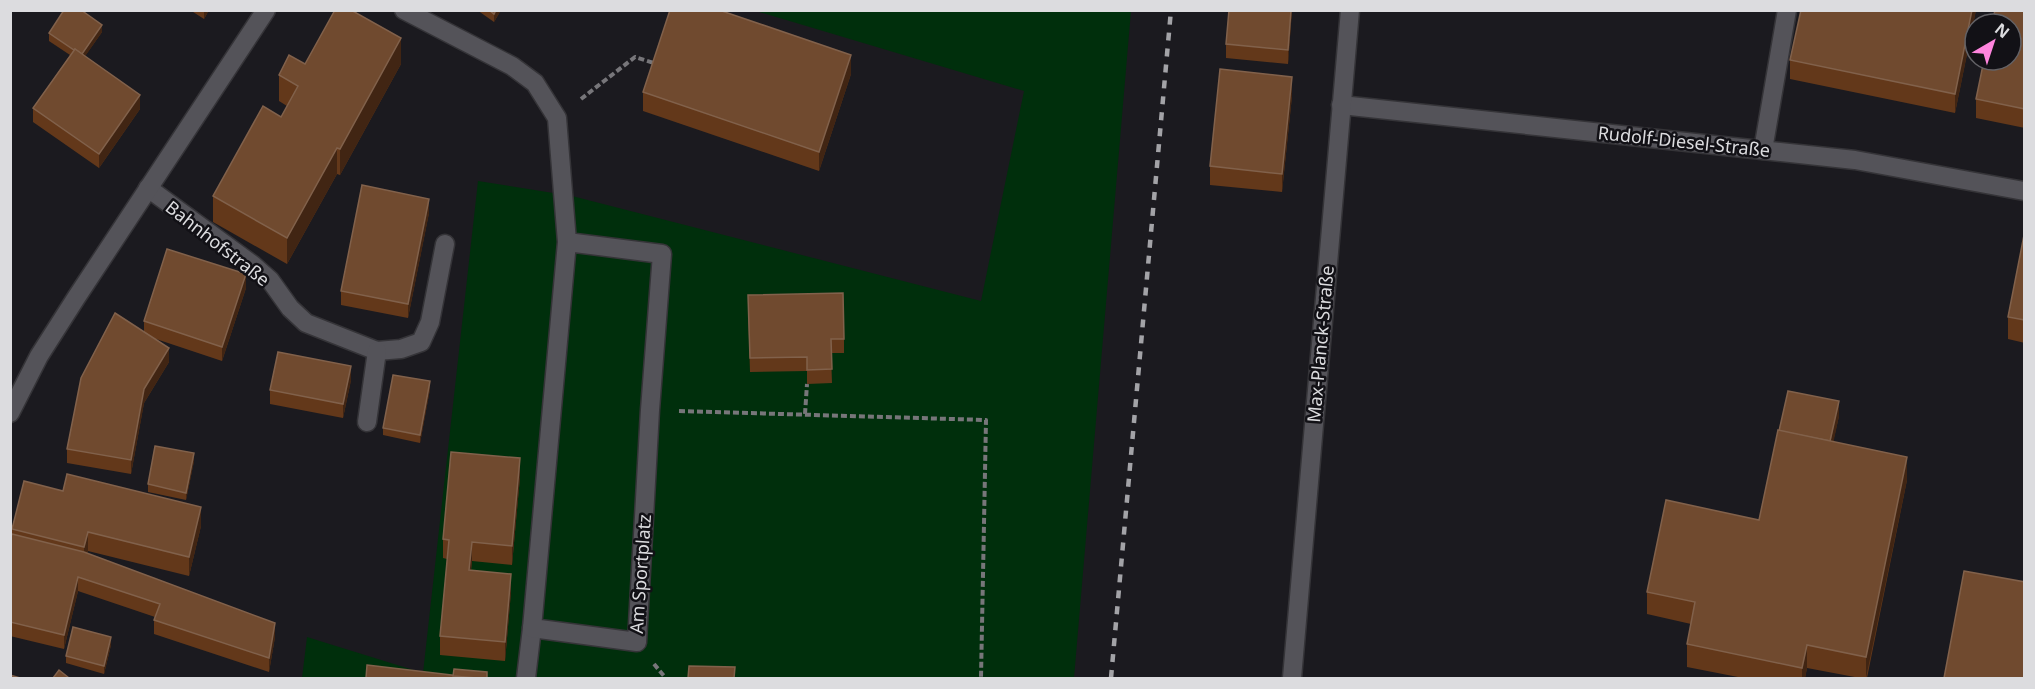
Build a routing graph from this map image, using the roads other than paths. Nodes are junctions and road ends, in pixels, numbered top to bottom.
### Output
1 (266, 10) edge
2 (405, 10) edge
3 (1350, 10) edge
4 (1787, 10) edge
5 (1341, 105) junction
6 (1763, 150) junction
7 (148, 188) junction
8 (2025, 191) edge
9 (567, 242) junction
10 (445, 244) dead end
11 (378, 351) junction
12 (10, 413) edge
13 (367, 422) dead end
14 (532, 628) junction
15 (526, 678) edge
16 (1292, 678) edge

1 - 7 street, Bahnhofstraße
2 - 9 street
3 - 5 street, Max-Planck-Straße
4 - 6 street
5 - 6 street, Rudolf-Diesel-Straße
5 - 16 street, Max-Planck-Straße
6 - 8 street, Rudolf-Diesel-Straße
7 - 11 street, Bahnhofstraße
7 - 12 street, Bahnhofstraße
9 - 14 street
9 - 14 street, Am Sportplatz
10 - 11 street, Bahnhofstraße
11 - 13 street
14 - 15 street

